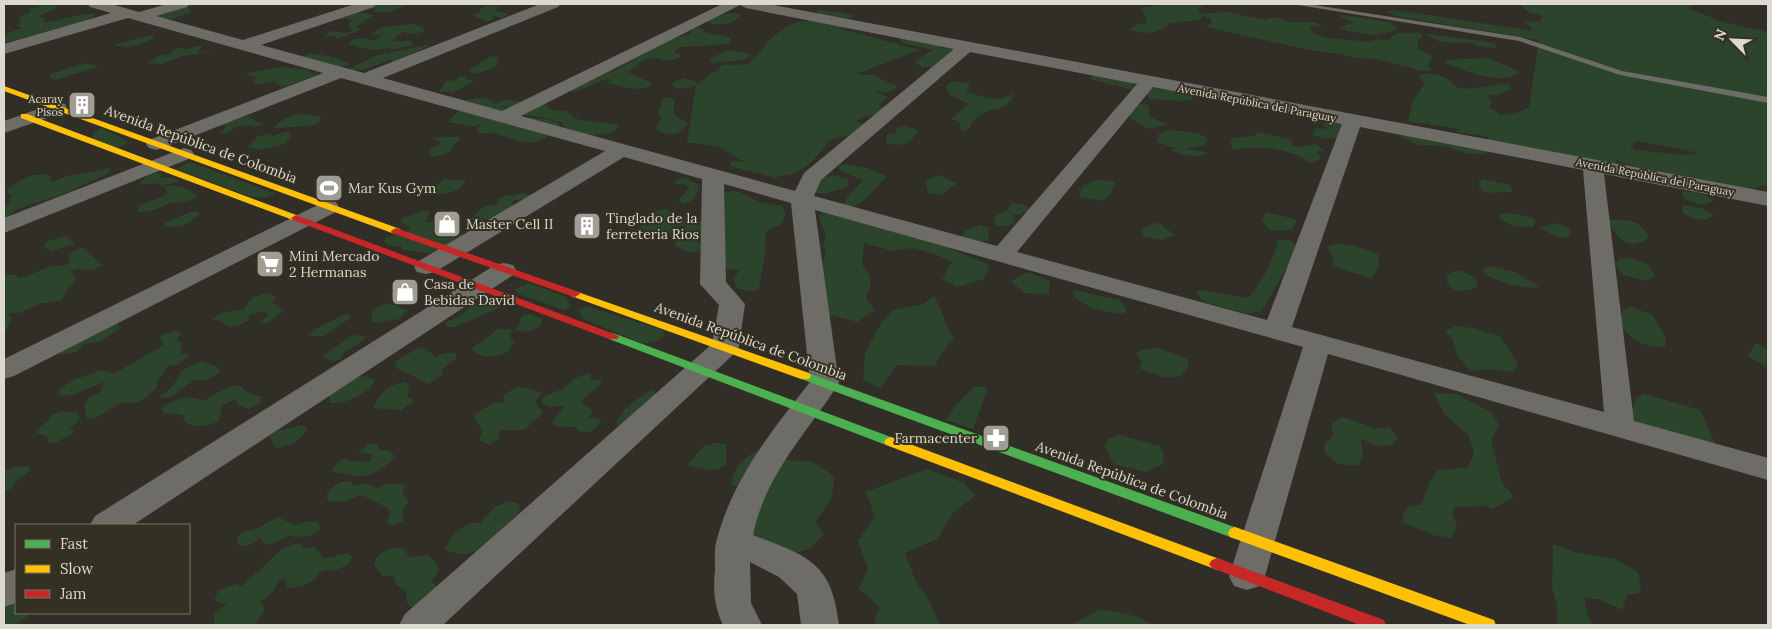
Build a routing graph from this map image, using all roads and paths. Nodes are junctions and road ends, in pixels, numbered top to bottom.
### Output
1 (96, 4) edge
2 (182, 4) edge
3 (368, 4) edge
4 (553, 4) edge
5 (733, 4) edge
6 (746, 4) edge
7 (1296, 4) edge
8 (134, 15) junction
9 (244, 45) junction
10 (967, 46) junction
11 (4, 49) edge
12 (340, 72) junction
13 (365, 78) junction
14 (1148, 82) junction
15 (4, 88) edge
16 (1768, 100) edge
17 (58, 108) junction
18 (504, 117) junction
19 (15, 119) edge
20 (1353, 121) junction
21 (156, 144) junction
22 (621, 150) junction
23 (184, 154) junction
24 (1593, 165) junction
25 (155, 166) junction
26 (713, 175) junction
27 (802, 199) junction
28 (1768, 199) edge
29 (328, 207) junction
30 (301, 221) junction
31 (4, 226) edge
32 (452, 251) junction
33 (1001, 256) junction
34 (426, 267) junction
35 (504, 270) junction
36 (479, 287) junction
37 (1277, 330) junction
38 (1318, 342) junction
39 (726, 347) junction
40 (4, 370) edge
41 (700, 370) junction
42 (825, 383) junction
43 (805, 410) junction
44 (1620, 427) junction
45 (1768, 469) edge
46 (110, 524) edge
47 (733, 540) junction
48 (1257, 543) junction
49 (1247, 576) junction
50 (15, 585) edge
51 (4, 592) edge
52 (418, 625) edge
53 (743, 625) edge
54 (820, 625) edge
55 (1378, 625) edge
56 (1488, 625) edge

1 - 8 street
2 - 8 street
3 - 9 street
4 - 13 street
5 - 18 street
6 - 10 street, Avenida República del Paraguay
7 - 16 lane
8 - 9 street
8 - 11 street
9 - 12 street
10 - 14 street, Avenida República del Paraguay
10 - 27 street
12 - 13 street
12 - 21 street
13 - 18 street
14 - 20 street, Avenida República del Paraguay
14 - 33 street
15 - 17 street, Avenida República de Colombia
17 - 19 street
17 - 21 street, Avenida República de Colombia
18 - 22 street
19 - 25 street
20 - 24 street, Avenida República del Paraguay
20 - 37 street
21 - 23 street, Avenida República de Colombia
22 - 26 street
22 - 32 street
23 - 25 street
23 - 29 street, Avenida República de Colombia
24 - 28 street, Avenida República del Paraguay
24 - 44 street
25 - 30 street
25 - 31 street
26 - 27 street
26 - 39 street
27 - 33 street
27 - 42 street
29 - 30 street
29 - 32 street, Avenida República de Colombia
30 - 34 street
30 - 40 street
32 - 34 street
32 - 35 street, Avenida República de Colombia
33 - 37 street
34 - 36 street
35 - 36 street
35 - 39 street, Avenida República de Colombia
36 - 41 street
36 - 46 street
37 - 38 street
38 - 44 street
38 - 48 street
39 - 41 street
39 - 42 street, Avenida República de Colombia
41 - 43 street
41 - 52 street
42 - 43 street
42 - 48 street, Avenida República de Colombia
43 - 47 street
43 - 49 street
44 - 45 street
47 - 53 street
47 - 54 street
48 - 49 street
48 - 56 street, Avenida República de Colombia
49 - 55 street
50 - 51 street

